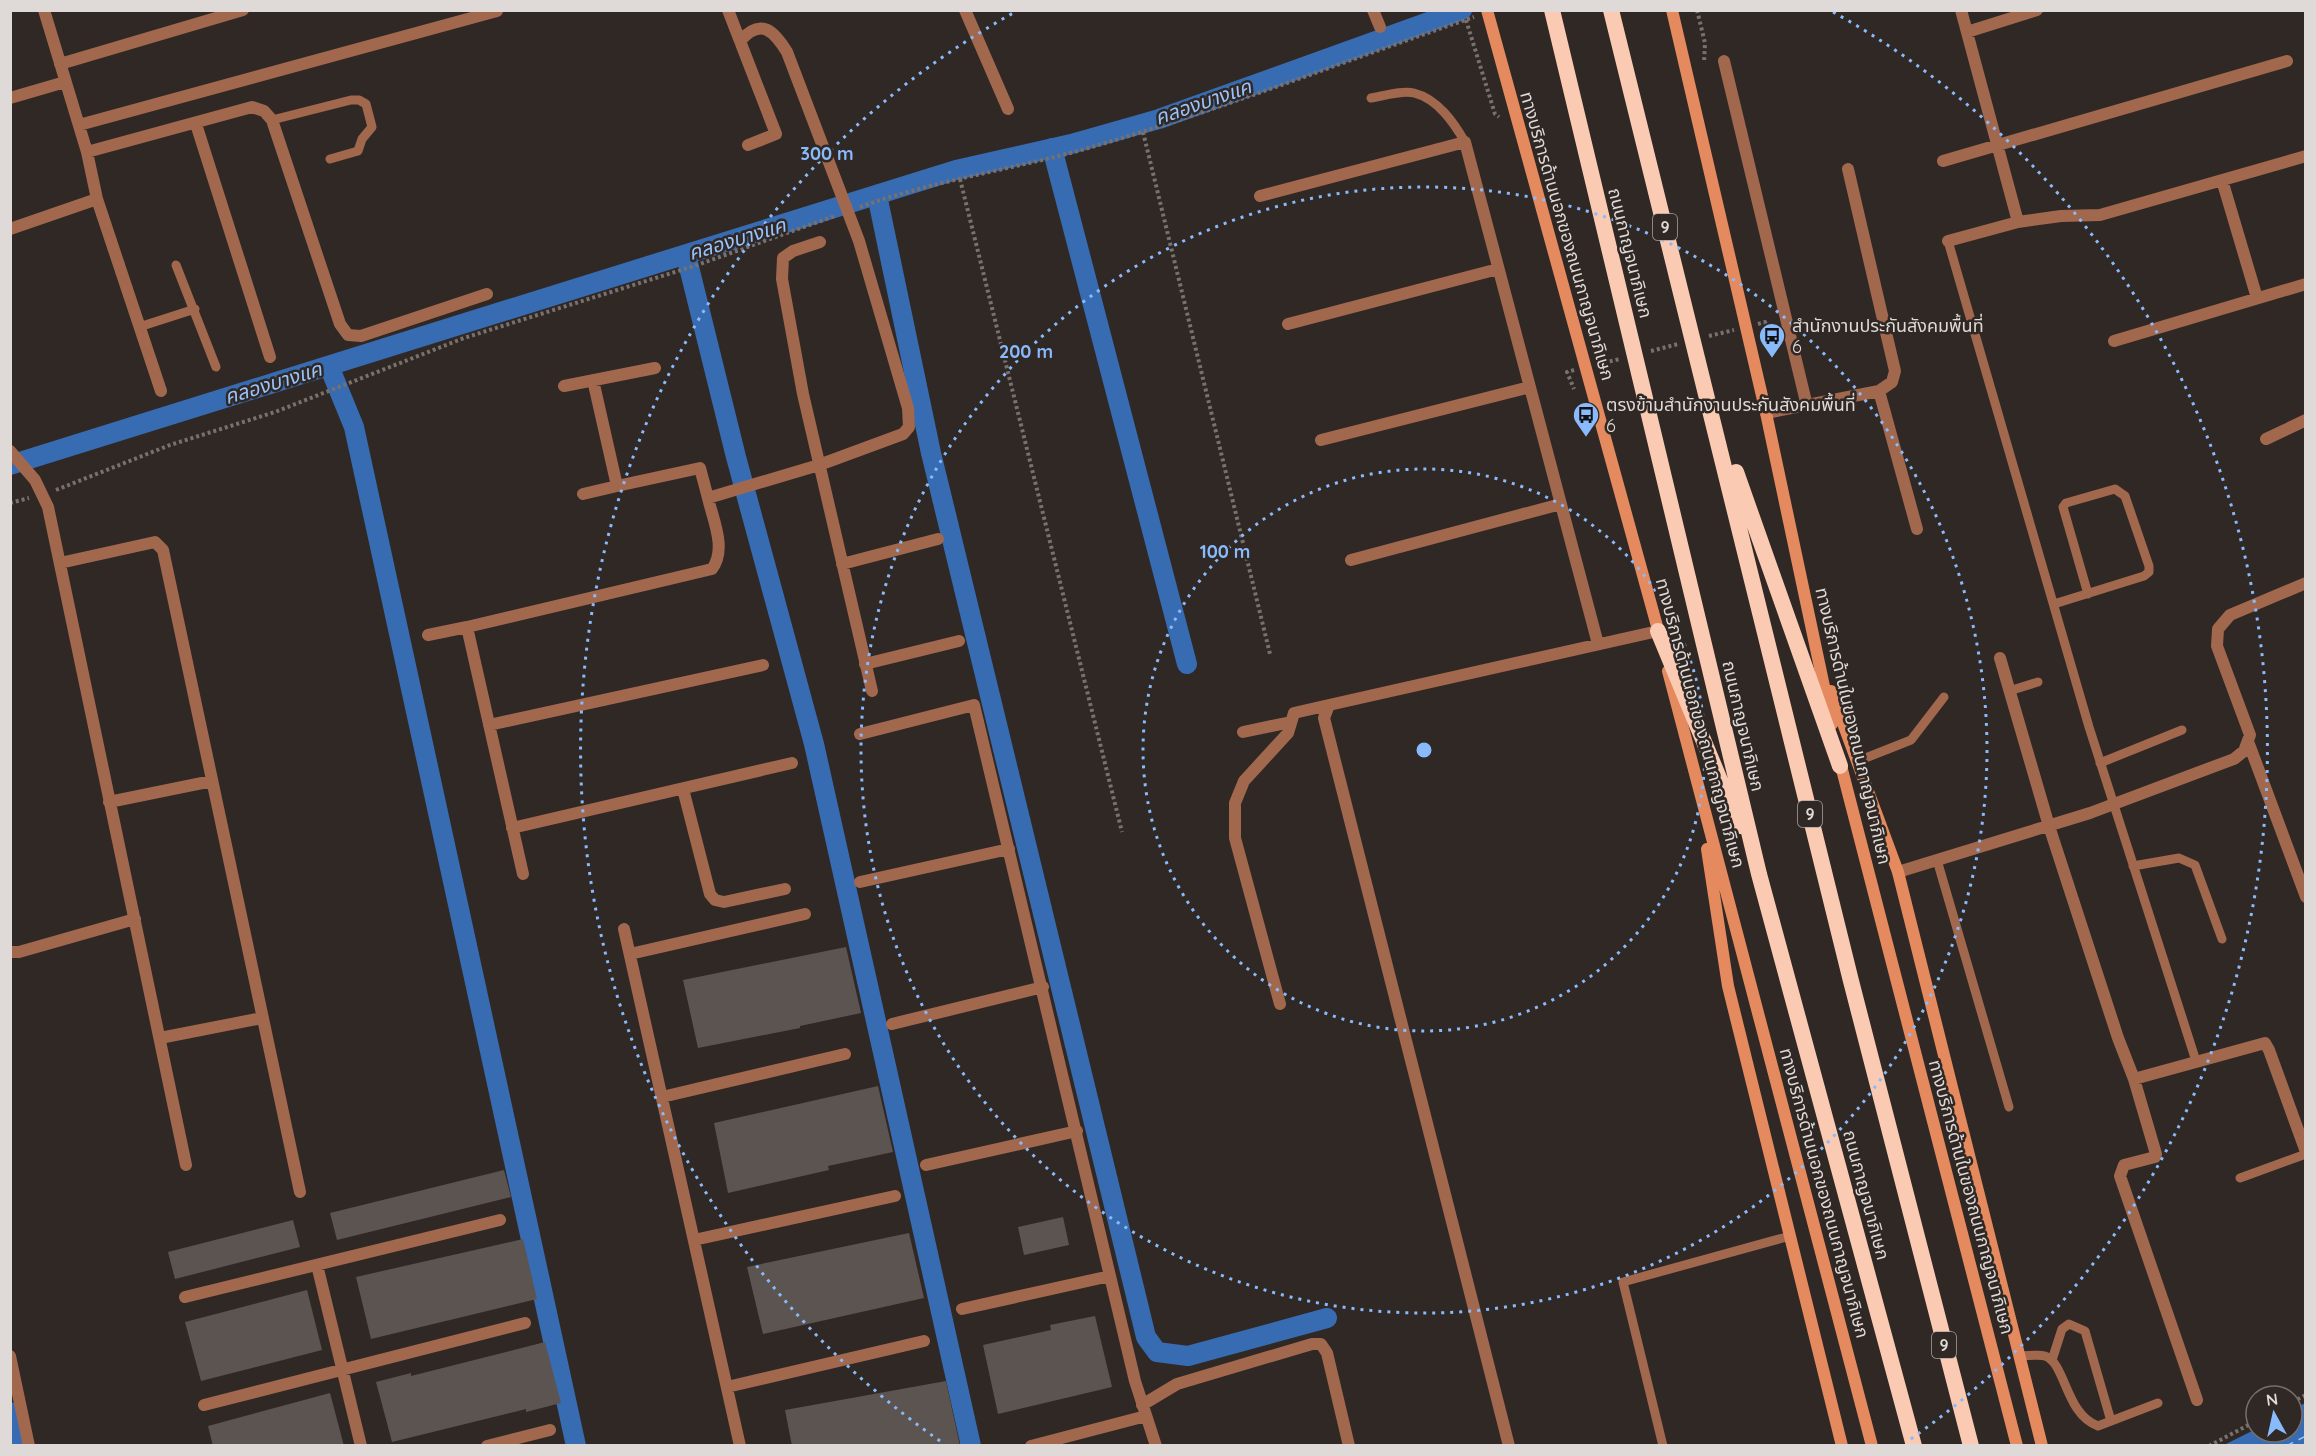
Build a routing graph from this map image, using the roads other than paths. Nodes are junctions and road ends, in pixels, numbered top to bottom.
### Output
1 (44, 10) edge
2 (243, 10) edge
3 (728, 10) edge
4 (966, 10) edge
5 (1373, 10) edge
6 (1552, 10) edge
7 (1611, 10) edge
8 (1672, 10) edge
9 (1961, 10) edge
10 (2037, 10) edge
11 (497, 11) edge
12 (1486, 12) edge
13 (1380, 27) dead end
14 (1967, 32) junction
15 (740, 41) junction
16 (1724, 61) dead end
17 (2288, 61) dead end
18 (60, 64) junction
19 (65, 82) junction
20 (10, 98) edge
21 (1371, 98) dead end
22 (1008, 110) dead end
23 (272, 120) junction
24 (196, 124) junction
25 (79, 125) junction
26 (1465, 142) junction
27 (748, 145) dead end
28 (1997, 146) junction
29 (87, 152) junction
30 (2306, 156) edge
31 (330, 159) dead end
32 (1944, 161) dead end
33 (1848, 169) dead end
34 (2222, 180) junction
35 (1260, 196) dead end
36 (97, 199) junction
37 (2018, 222) junction
38 (10, 229) edge
39 (1948, 241) joint
40 (820, 242) dead end
41 (176, 264) dead end
42 (1498, 269) junction
43 (2306, 284) edge
44 (487, 294) dead end
45 (2258, 298) junction
46 (195, 309) junction
47 (1288, 324) dead end
48 (140, 327) junction
49 (2114, 341) dead end
50 (270, 357) dead end
51 (216, 367) dead end
52 (655, 368) dead end
53 (593, 380) junction
54 (1704, 384) junction
55 (564, 386) dead end
56 (1530, 387) junction
57 (1879, 391) junction
58 (161, 392) dead end
59 (1807, 405) junction
60 (1766, 413) junction
61 (2306, 420) edge
62 (2266, 439) dead end
63 (1321, 440) dead end
64 (10, 452) edge
65 (819, 465) junction
66 (617, 486) junction
67 (583, 494) dead end
68 (708, 498) junction
69 (1561, 504) junction
70 (1917, 529) dead end
71 (938, 539) dead end
72 (1350, 560) dead end
73 (60, 563) junction
74 (842, 564) junction
75 (2306, 583) edge
76 (2088, 594) junction
77 (2054, 604) junction
78 (467, 627) junction
79 (1658, 631) junction
80 (428, 635) dead end
81 (959, 641) dead end
82 (1598, 644) junction
83 (2000, 658) dead end
84 (1819, 662) junction
85 (763, 664) dead end
86 (865, 664) junction
87 (2038, 682) dead end
88 (872, 691) dead end
89 (2009, 692) junction
90 (1944, 696) dead end
91 (1329, 705) junction
92 (1291, 722) junction
93 (489, 725) junction
94 (2182, 730) dead end
95 (1243, 732) dead end
96 (861, 734) dead end
97 (2248, 744) junction
98 (1858, 761) junction
99 (792, 763) dead end
100 (2100, 763) junction
101 (1840, 766) junction
102 (212, 781) junction
103 (1696, 783) junction
104 (683, 789) junction
105 (109, 802) junction
106 (2113, 805) junction
107 (2049, 826) junction
108 (512, 828) junction
109 (1010, 849) junction
110 (1937, 860) junction
111 (2133, 866) junction
112 (1898, 872) junction
113 (523, 874) dead end
114 (1759, 874) junction
115 (860, 882) dead end
116 (785, 889) dead end
117 (2306, 897) edge
118 (805, 914) dead end
119 (135, 919) junction
120 (624, 929) dead end
121 (2222, 939) dead end
122 (10, 952) edge
123 (630, 954) junction
124 (1043, 987) junction
125 (1280, 1004) dead end
126 (262, 1018) junction
127 (892, 1024) dead end
128 (160, 1038) junction
129 (845, 1054) dead end
130 (2196, 1061) junction
131 (2134, 1080) junction
132 (662, 1097) junction
133 (2009, 1107) dead end
134 (1077, 1131) junction
135 (2306, 1153) edge
136 (186, 1165) dead end
137 (926, 1165) dead end
138 (2240, 1178) dead end
139 (300, 1192) dead end
140 (895, 1196) dead end
141 (500, 1220) dead end
142 (1790, 1236) junction
143 (694, 1240) junction
144 (317, 1265) junction
145 (1110, 1276) junction
146 (185, 1298) dead end
147 (962, 1309) dead end
148 (525, 1323) dead end
149 (924, 1341) dead end
150 (10, 1356) edge
151 (2021, 1356) junction
152 (2052, 1360) junction
153 (343, 1370) junction
154 (12, 1372) edge
155 (727, 1387) junction
156 (2197, 1400) dead end
157 (2158, 1403) dead end
158 (204, 1405) dead end
159 (1144, 1411) junction
160 (2111, 1420) junction
161 (550, 1430) dead end
162 (29, 1446) edge
163 (361, 1446) edge
164 (487, 1446) edge
165 (740, 1446) edge
166 (1031, 1446) edge
167 (1156, 1446) edge
168 (1349, 1446) edge
169 (1509, 1446) edge
170 (1663, 1446) edge
171 (1842, 1446) edge
172 (1872, 1446) edge
173 (1914, 1446) edge
174 (1971, 1446) edge
175 (2017, 1446) edge
176 (2042, 1446) edge

1 - 18 street
2 - 18 street
3 - 15 street
4 - 22 street
5 - 13 street
6 - 114 highway, ถนนกาญจนาภิเษก
7 - 54 highway, ถนนกาญจนาภิเษก / 9
8 - 60 main road, ทางบริการด้านในของถนนกาญจนาภิเษก
9 - 14 street
10 - 14 street
11 - 25 street
12 - 79 main road, ทางบริการด้านนอกของถนนกาญจนาภิเษก
14 - 28 street
15 - 27 street
15 - 65 street
16 - 59 street
17 - 28 street
18 - 19 street
19 - 20 street
19 - 25 street
21 - 26 lane
23 - 24 street
23 - 31 lane
23 - 44 street
24 - 29 street
24 - 50 street
25 - 29 street
26 - 35 street
26 - 42 street
28 - 32 street
28 - 37 street
29 - 36 street
30 - 34 street
33 - 57 street
34 - 37 street
34 - 45 street
36 - 38 street
36 - 48 street
37 - 39 street
39 - 77 lane
40 - 65 street
41 - 46 lane
42 - 47 street
42 - 56 street
43 - 45 street
45 - 49 street
46 - 48 lane
46 - 51 lane
48 - 58 street
52 - 53 street
53 - 55 street
53 - 66 street
54 - 101 highway
54 - 174 highway, ถนนกาญจนาภิเษก / 9
56 - 63 street
56 - 69 street
57 - 59 street
57 - 70 street
59 - 60 street
60 - 84 main road, ทางบริการด้านในของถนนกาญจนาภิเษก
61 - 62 street
64 - 73 street
65 - 68 street
65 - 74 street
66 - 67 street
66 - 68 street
68 - 78 street
69 - 72 street
69 - 82 street
71 - 74 street
73 - 102 street
73 - 105 street
74 - 86 street
75 - 97 street
76 - 76 lane
76 - 77 lane
77 - 100 lane
78 - 80 street
78 - 93 street
79 - 82 street
79 - 103 main road, ทางบริการด้านนอกของถนนกาญจนาภิเษก
79 - 114 highway
81 - 86 street
82 - 91 street
83 - 89 street
84 - 98 main road
84 - 101 main road, ทางบริการด้านในของถนนกาญจนาภิเษก
85 - 93 street
86 - 88 street
87 - 89 lane
89 - 107 street
90 - 98 lane
91 - 92 street
91 - 169 street
92 - 95 street
92 - 125 street
93 - 108 street
94 - 100 lane
96 - 109 street
97 - 106 street
97 - 117 street
98 - 112 main road
99 - 104 street
100 - 106 lane
101 - 175 main road, ทางบริการด้านในของถนนกาญจนาภิเษก
102 - 105 street
102 - 126 street
103 - 142 main road
103 - 172 main road, ทางบริการด้านนอกของถนนกาญจนาภิเษก
104 - 108 street
104 - 116 street
105 - 119 street
106 - 107 street
106 - 111 lane
107 - 110 street
107 - 131 street
108 - 113 street
109 - 115 street
109 - 124 street
110 - 112 street
110 - 133 lane
111 - 121 lane
111 - 130 lane
112 - 151 main road
114 - 173 highway, ถนนกาญจนาภิเษก
118 - 123 street
119 - 122 street
119 - 128 street
120 - 123 street
123 - 132 street
124 - 127 street
124 - 134 street
126 - 128 street
126 - 139 street
128 - 136 street
129 - 132 street
130 - 131 street
130 - 135 street
131 - 156 street
132 - 143 street
134 - 137 street
134 - 145 street
135 - 138 lane
140 - 143 street
141 - 144 street
142 - 170 lane
142 - 171 main road
143 - 155 street
144 - 146 street
144 - 153 street
145 - 147 street
145 - 159 street
148 - 153 street
149 - 155 street
150 - 154 street
151 - 152 lane
151 - 176 main road
152 - 160 lane
152 - 160 lane
153 - 158 street
153 - 163 street
154 - 162 street
155 - 165 street
157 - 160 lane
159 - 166 street
159 - 167 street
159 - 168 street
161 - 164 street

